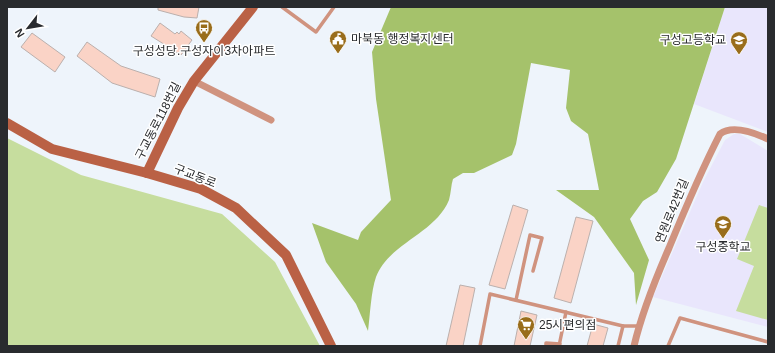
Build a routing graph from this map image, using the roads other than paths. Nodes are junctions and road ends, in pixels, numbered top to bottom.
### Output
1 (253, 7) edge
2 (282, 7) edge
3 (334, 7) edge
4 (288, 8) edge
5 (194, 81) junction
6 (270, 120) dead end
7 (7, 123) edge
8 (768, 139) edge
9 (147, 173) junction
10 (533, 271) dead end
11 (516, 300) junction
12 (566, 312) junction
13 (622, 326) junction
14 (638, 326) junction
15 (768, 342) edge
16 (560, 345) edge
17 (331, 346) edge
18 (480, 346) edge
19 (546, 346) edge
20 (618, 346) edge
21 (634, 346) edge
22 (668, 346) edge

1 - 5 street, 구교동로118번길
2 - 4 lane
3 - 4 lane
5 - 6 street
5 - 9 street, 구교동로118번길
7 - 9 street, 구교동로
8 - 14 street, 연원로42번길
9 - 17 street, 구교동로
10 - 11 lane
11 - 12 lane
11 - 18 lane
12 - 13 lane
12 - 16 lane
13 - 14 lane
13 - 20 lane
14 - 21 street, 연원로42번길
15 - 22 lane
16 - 19 lane

